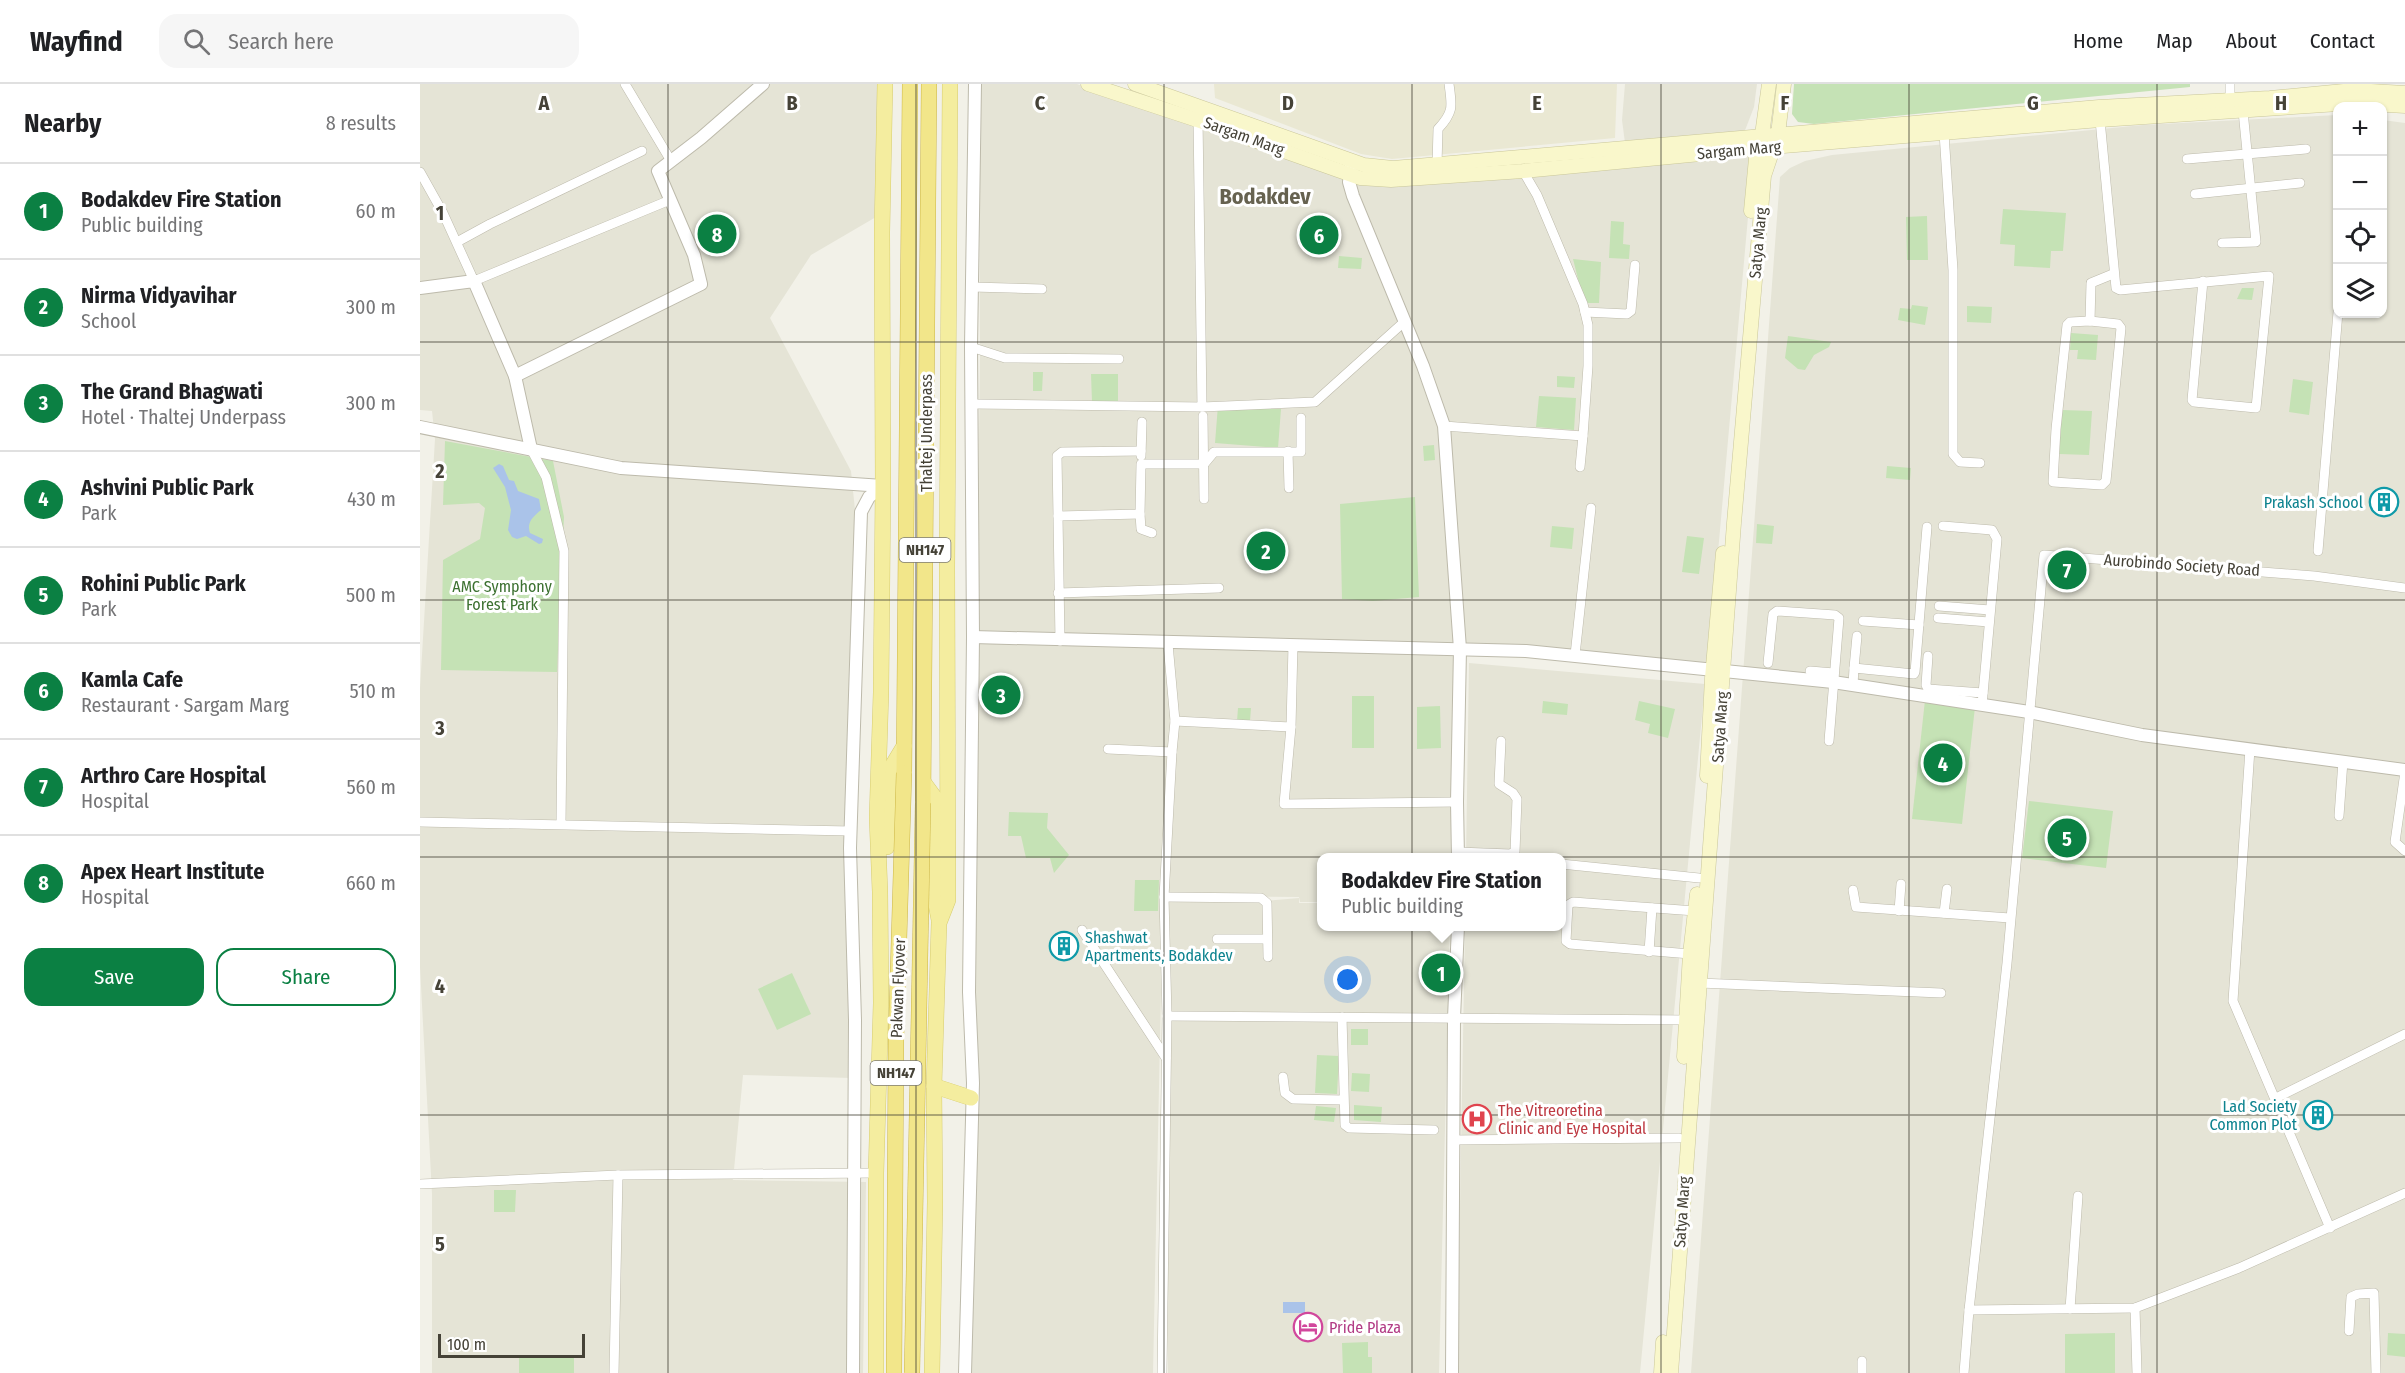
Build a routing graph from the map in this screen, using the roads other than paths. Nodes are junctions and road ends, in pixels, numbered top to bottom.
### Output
1 (625, 84) edge
2 (763, 84) edge
3 (885, 84) edge
4 (910, 84) edge
5 (929, 84) edge
6 (950, 84) edge
7 (975, 84) edge
8 (1088, 84) edge
9 (1136, 84) edge
10 (1449, 84) edge
11 (1769, 84) edge
12 (1784, 84) edge
13 (2230, 84) edge
14 (2405, 93) edge
15 (2354, 96) edge
16 (2230, 100) junction
17 (2405, 106) edge
18 (2243, 111) junction
19 (1200, 113) junction
20 (2100, 120) junction
21 (1944, 133) junction
22 (1775, 140) junction
23 (1760, 142) junction
24 (2306, 149) dead end
25 (642, 152) dead end
26 (2247, 154) junction
27 (2187, 159) dead end
28 (671, 161) junction
29 (1437, 165) junction
30 (1350, 167) junction
31 (1523, 171) junction
32 (420, 172) edge
33 (2300, 183) dead end
34 (2250, 188) junction
35 (2195, 194) dead end
36 (670, 200) junction
37 (457, 242) junction
38 (2222, 243) dead end
39 (1635, 265) dead end
40 (2113, 274) junction
41 (474, 281) junction
42 (2203, 281) junction
43 (972, 287) junction
44 (420, 288) edge
45 (1042, 289) dead end
46 (1585, 312) junction
47 (2337, 318) edge
48 (2090, 321) junction
49 (1404, 322) junction
50 (971, 347) junction
51 (1119, 359) dead end
52 (515, 376) junction
53 (972, 404) junction
54 (1203, 411) junction
55 (1301, 418) dead end
56 (1142, 422) dead end
57 (1444, 426) junction
58 (420, 427) edge
59 (1583, 436) junction
60 (531, 449) junction
61 (1142, 451) junction
62 (1288, 451) junction
63 (1980, 463) dead end
64 (1141, 464) junction
65 (1204, 464) junction
66 (1580, 467) dead end
67 (884, 486) junction
68 (1289, 488) dead end
69 (1204, 499) dead end
70 (1591, 508) dead end
71 (1140, 514) junction
72 (1058, 516) junction
73 (1943, 526) dead end
74 (1927, 527) dead end
75 (1152, 534) dead end
76 (2318, 551) dead end
77 (1219, 588) dead end
78 (2405, 588) edge
79 (1058, 593) junction
80 (1940, 606) dead end
81 (1990, 610) junction
82 (1938, 618) dead end
83 (1863, 621) dead end
84 (1989, 622) junction
85 (1919, 625) junction
86 (1857, 636) dead end
87 (973, 637) junction
88 (1060, 640) junction
89 (1168, 644) junction
90 (1293, 645) junction
91 (1460, 650) junction
92 (1575, 656) junction
93 (1928, 656) dead end
94 (1768, 663) dead end
95 (1854, 668) junction
96 (1718, 670) junction
97 (1810, 671) dead end
98 (1909, 674) junction
99 (1833, 677) junction
100 (1853, 685) junction
101 (1907, 694) junction
102 (1941, 694) junction
103 (1983, 699) junction
104 (2029, 711) junction
105 (1175, 721) junction
106 (1291, 727) junction
107 (1500, 741) dead end
108 (1829, 741) dead end
109 (904, 746) junction
110 (1108, 749) dead end
111 (2250, 749) junction
112 (1172, 752) junction
113 (2343, 761) junction
114 (2405, 771) edge
115 (924, 783) junction
116 (1457, 802) junction
117 (2339, 816) dead end
118 (420, 822) edge
119 (561, 824) junction
120 (851, 831) junction
121 (2405, 851) edge
122 (1458, 853) edge
123 (1512, 853) edge
124 (1566, 865) edge
125 (1700, 878) junction
126 (1901, 884) dead end
127 (880, 885) junction
128 (1947, 888) dead end
129 (1853, 890) dead end
130 (1164, 897) junction
131 (1652, 908) junction
132 (1695, 911) junction
133 (1899, 911) junction
134 (1944, 913) junction
135 (2010, 918) junction
136 (939, 923) junction
137 (1082, 930) dead end
138 (1458, 931) edge
139 (1217, 939) dead end
140 (1267, 939) junction
141 (1649, 952) junction
142 (1690, 954) junction
143 (1268, 957) dead end
144 (1699, 982) junction
145 (1941, 993) dead end
146 (1167, 1016) junction
147 (1342, 1017) junction
148 (1454, 1018) junction
149 (1691, 1021) junction
150 (2405, 1034) edge
151 (1166, 1059) junction
152 (1283, 1077) dead end
153 (934, 1086) junction
154 (971, 1098) junction
155 (2276, 1098) junction
156 (1343, 1100) junction
157 (1434, 1130) dead end
158 (1679, 1138) junction
159 (1453, 1140) junction
160 (853, 1173) junction
161 (876, 1173) junction
162 (618, 1175) junction
163 (420, 1185) edge
164 (2405, 1193) edge
165 (2078, 1196) dead end
166 (2330, 1228) junction
167 (1676, 1239) junction
168 (2135, 1308) junction
169 (2070, 1309) junction
170 (1969, 1310) junction
171 (2349, 1330) dead end
172 (933, 1335) junction
173 (875, 1338) junction
174 (1862, 1361) dead end
175 (614, 1373) edge
176 (853, 1373) edge
177 (876, 1373) edge
178 (894, 1373) edge
179 (912, 1373) edge
180 (932, 1373) edge
181 (965, 1373) edge
182 (1162, 1373) edge
183 (1452, 1373) edge
184 (1661, 1373) edge
185 (1671, 1373) edge
186 (1862, 1373) edge
187 (1964, 1373) edge
188 (2137, 1373) edge
189 (2376, 1373) edge

1 - 28 street
2 - 28 street
3 - 67 main road
4 - 109 highway, Thaltej Underpass / NH147
5 - 115 highway, Thaltej Underpass / NH147
6 - 136 main road
7 - 43 street
8 - 19 main road, Sargam Marg
9 - 19 main road, Sargam Marg
10 - 29 street
11 - 23 main road, Satya Marg
12 - 22 main road, Satya Marg
13 - 16 street
14 - 15 main road, Sargam Marg
15 - 16 main road, Sargam Marg
15 - 17 main road, Sargam Marg
15 - 18 main road, Sargam Marg
16 - 22 main road, Sargam Marg
18 - 20 main road, Sargam Marg
18 - 26 street
19 - 30 main road, Sargam Marg
19 - 54 street
20 - 21 main road, Sargam Marg
20 - 40 street
21 - 22 main road, Sargam Marg
21 - 63 street
22 - 23 main road, Sargam Marg
22 - 96 main road, Satya Marg
23 - 29 main road, Sargam Marg
23 - 31 main road, Sargam Marg
23 - 96 main road, Satya Marg
24 - 26 street
25 - 37 street
26 - 27 street
26 - 34 street
28 - 36 street
29 - 30 main road, Sargam Marg
30 - 31 main road, Sargam Marg
30 - 49 street
31 - 46 street
32 - 37 street
33 - 34 street
34 - 35 street
34 - 38 street
36 - 41 street
36 - 52 street
37 - 41 street
39 - 46 street
40 - 42 street
40 - 48 street
41 - 44 street
41 - 52 street
42 - 42 street
43 - 45 street
43 - 50 street
46 - 59 street
47 - 76 street
48 - 48 street
49 - 54 street
49 - 57 street
50 - 51 street
50 - 53 street
52 - 60 street
53 - 54 street
53 - 87 street
54 - 65 street
55 - 62 street
56 - 61 street
57 - 59 street
57 - 91 street
58 - 60 street
59 - 66 street
60 - 67 street
60 - 119 street
61 - 64 street
61 - 72 street
62 - 65 street
62 - 68 street
64 - 65 street
64 - 71 street
65 - 69 street
67 - 120 street
67 - 127 main road
70 - 92 street
71 - 72 street
71 - 75 street
72 - 79 street
73 - 81 street
74 - 85 street
77 - 79 street
78 - 104 street, Aurobindo Society Road
79 - 88 street
80 - 81 street
81 - 84 street
82 - 84 street
83 - 85 street
84 - 103 street
85 - 98 street
86 - 95 street
87 - 88 street
87 - 154 street
88 - 89 street
89 - 90 street
89 - 105 street
90 - 91 street
90 - 106 street
91 - 92 street
91 - 116 street
92 - 96 street
93 - 102 street
94 - 99 street
95 - 98 street
95 - 100 street
96 - 99 street
96 - 125 main road, Satya Marg
96 - 144 main road, Satya Marg
97 - 99 street
98 - 101 street
99 - 100 street
99 - 108 street
100 - 101 street
101 - 102 street
102 - 103 street
103 - 104 street
104 - 111 street
104 - 135 street
105 - 106 street
105 - 112 street
106 - 116 street
107 - 123 street
109 - 127 main road
109 - 178 highway, Pakwan Flyover / NH147, bridge
110 - 112 street
111 - 113 street
111 - 155 street
112 - 130 street
113 - 114 street
113 - 117 street
114 - 121 street
115 - 136 main road
115 - 179 highway, Pakwan Flyover / NH147, bridge
116 - 122 street
118 - 119 street
119 - 120 street
120 - 160 street
124 - 125 street
125 - 132 main road, Satya Marg
126 - 133 street
127 - 161 main road
128 - 134 street
129 - 133 street
130 - 140 street
130 - 146 street
131 - 132 street
131 - 141 street
131 - 141 street
132 - 142 main road, Satya Marg
133 - 134 street
134 - 135 street
135 - 170 street
136 - 153 main road
137 - 151 street
138 - 148 street
139 - 140 street
140 - 143 street
141 - 142 street
142 - 149 main road, Satya Marg
144 - 145 street
144 - 149 main road, Satya Marg
146 - 147 street
146 - 151 street
147 - 148 street
147 - 156 street
148 - 149 street
148 - 159 street
149 - 158 main road, Satya Marg
149 - 167 main road, Satya Marg
150 - 155 street
151 - 182 street
152 - 156 street
153 - 154 main road
153 - 172 main road
154 - 181 street
155 - 166 street
156 - 157 street
158 - 159 street
158 - 167 main road, Satya Marg
159 - 183 street
160 - 161 street
160 - 162 street
160 - 176 street
161 - 173 main road
162 - 163 street
162 - 175 street
164 - 166 street
165 - 169 street
166 - 168 street
167 - 184 main road, Satya Marg
167 - 185 main road, Satya Marg
168 - 169 street
168 - 188 street
169 - 170 street
170 - 187 street
171 - 189 street
172 - 173 main road
172 - 180 main road
173 - 177 main road
174 - 186 street

